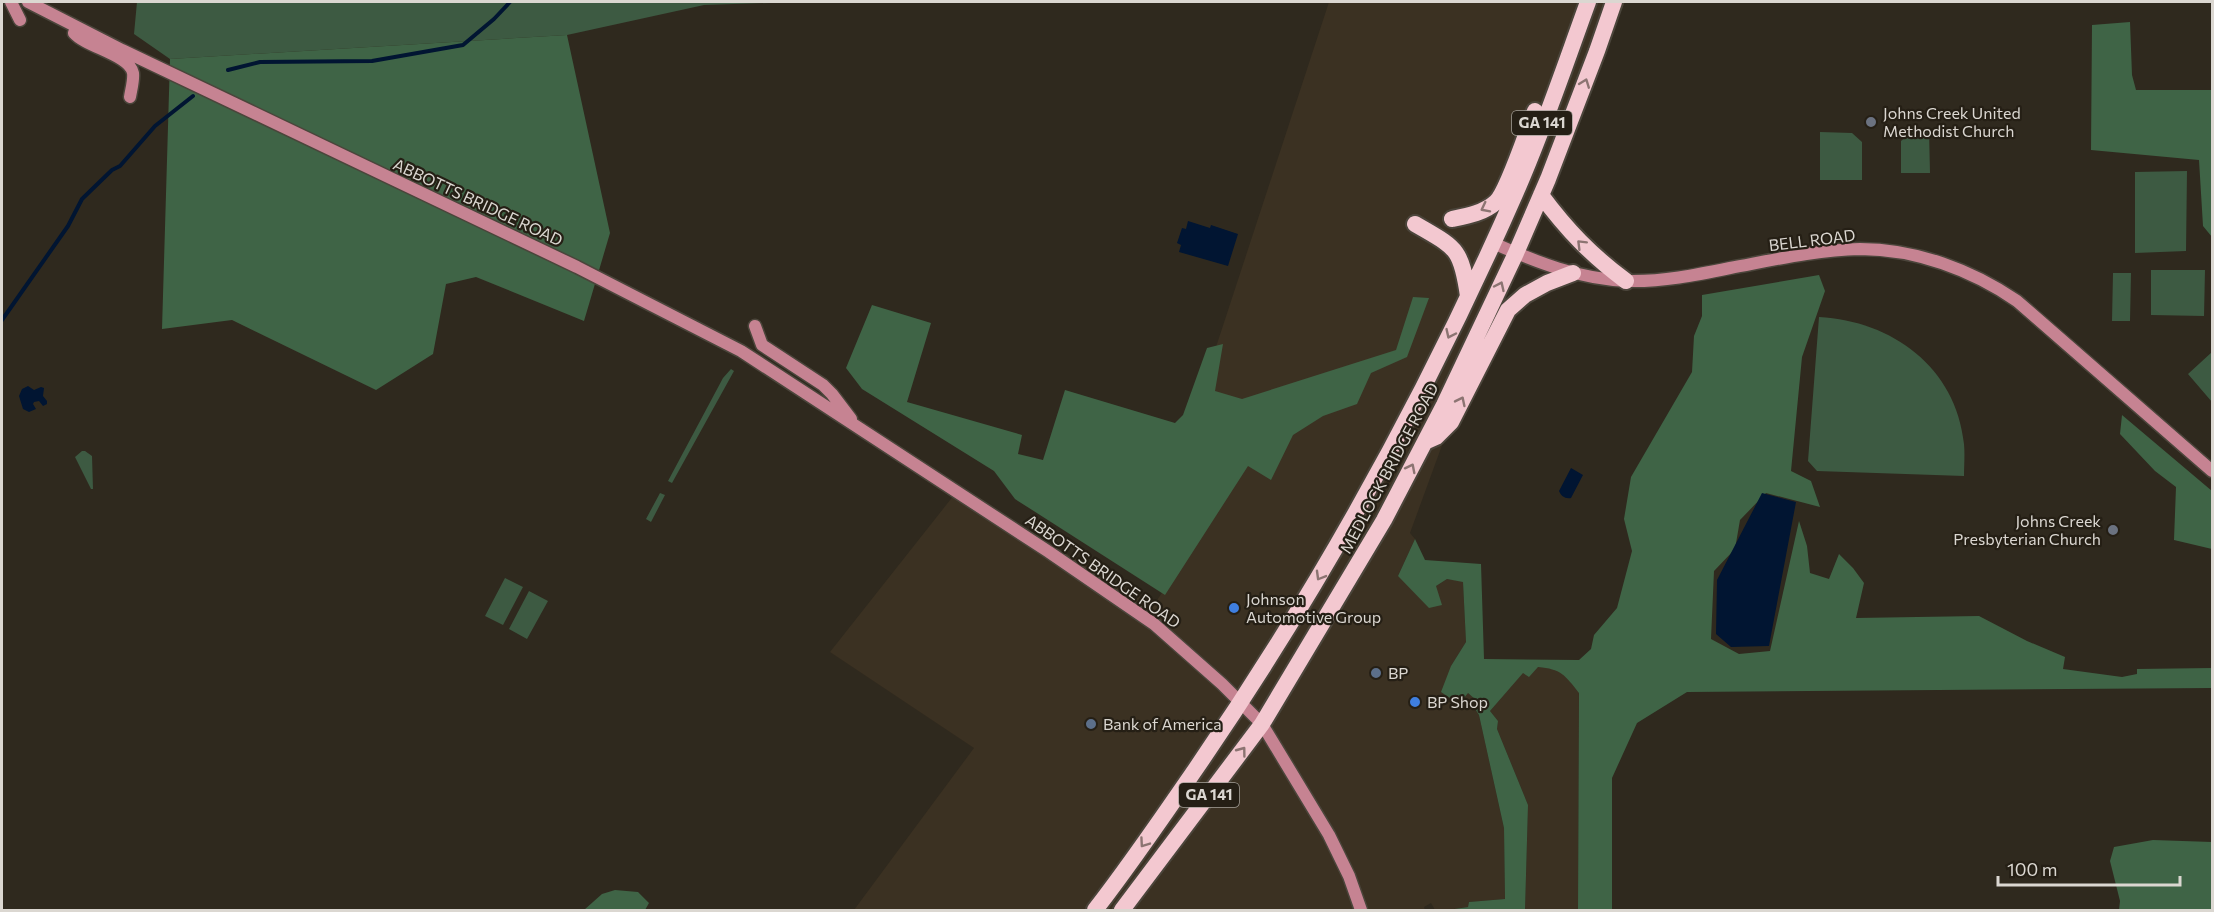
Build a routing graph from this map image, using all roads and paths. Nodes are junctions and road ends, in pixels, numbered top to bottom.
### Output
1 (11, 2) edge
2 (28, 2) edge
3 (1588, 2) edge
4 (1614, 2) edge
5 (20, 20) dead end
6 (76, 28) junction
7 (1578, 28) junction
8 (130, 97) dead end
9 (1541, 195) junction
10 (1452, 219) dead end
11 (1415, 224) dead end
12 (1492, 243) junction
13 (1516, 253) junction
14 (1573, 273) junction
15 (1626, 281) junction
16 (1468, 296) junction
17 (755, 326) dead end
18 (855, 425) junction
19 (1423, 443) junction
20 (2212, 471) edge
21 (1241, 702) junction
22 (1262, 724) junction
23 (1095, 910) edge
24 (1122, 910) edge
25 (1361, 910) edge

1 - 5 main road
2 - 6 main road, ABBOTTS BRIDGE ROAD
3 - 7 highway, MEDLOCK BRIDGE ROAD / GA 141
9 -> 4 highway, MEDLOCK BRIDGE ROAD / GA 141
6 - 8 main road, ABBOTTS BRIDGE ROAD
6 - 18 main road, ABBOTTS BRIDGE ROAD
7 -> 10 highway
7 - 12 highway, MEDLOCK BRIDGE ROAD / GA 141
9 - 13 highway, MEDLOCK BRIDGE ROAD / GA 141
15 -> 9 highway
11 - 16 highway
12 - 13 main road, BELL ROAD
12 - 16 highway, MEDLOCK BRIDGE ROAD / GA 141
13 - 14 main road, BELL ROAD
19 -> 13 highway, MEDLOCK BRIDGE ROAD / GA 141
14 - 15 main road, BELL ROAD
19 -> 14 highway
15 - 20 main road, BELL ROAD
16 -> 21 highway, MEDLOCK BRIDGE ROAD / GA 141
17 - 18 main road, ABBOTTS BRIDGE ROAD
18 - 21 main road, ABBOTTS BRIDGE ROAD
22 -> 19 highway, MEDLOCK BRIDGE ROAD / GA 141
21 - 22 main road, ABBOTTS BRIDGE ROAD
21 -> 23 highway, MEDLOCK BRIDGE ROAD / GA 141
24 -> 22 highway, MEDLOCK BRIDGE ROAD / GA 141
22 - 25 main road, ABBOTTS BRIDGE ROAD

